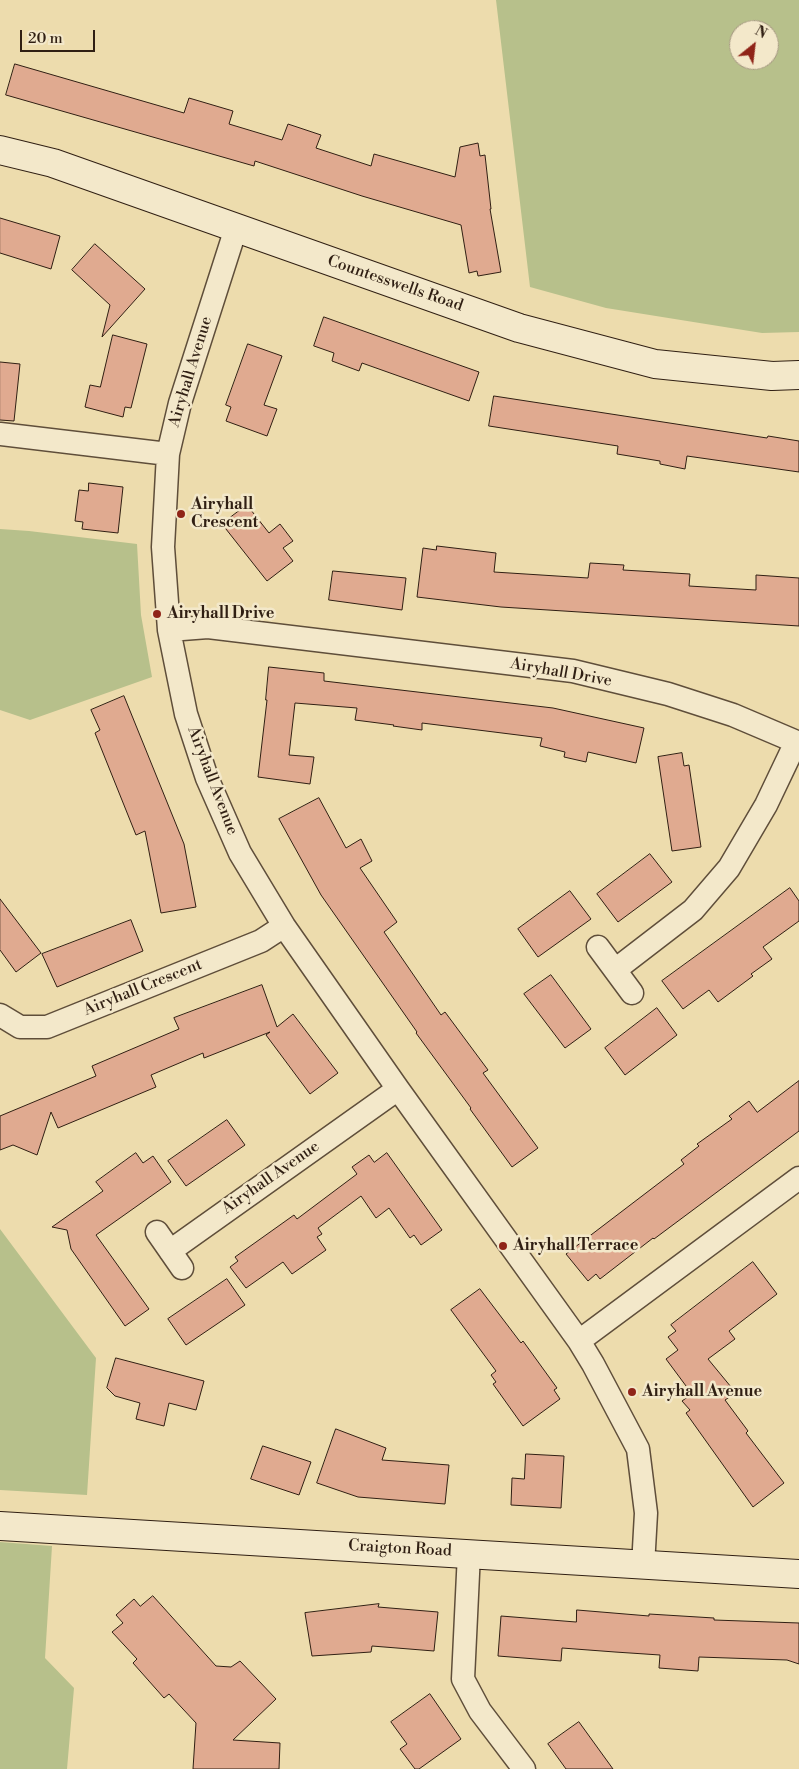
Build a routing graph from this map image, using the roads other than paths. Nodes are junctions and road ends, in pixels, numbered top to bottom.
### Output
1 (0, 150) edge
2 (236, 228) junction
3 (799, 375) edge
4 (0, 434) edge
5 (168, 454) junction
6 (169, 630) junction
7 (797, 742) edge
8 (284, 926) junction
9 (598, 946) dead end
10 (615, 970) junction
11 (632, 992) dead end
12 (0, 1015) edge
13 (398, 1088) junction
14 (799, 1178) edge
15 (157, 1232) dead end
16 (579, 1340) junction
17 (0, 1526) edge
18 (469, 1553) junction
19 (643, 1566) junction
20 (799, 1574) edge
21 (524, 1769) edge

1 - 2 street, Countesswells Road
2 - 3 street, Countesswells Road
2 - 5 street, Airyhall Avenue
4 - 5 street
5 - 6 street, Airyhall Avenue
6 - 7 street, Airyhall Drive
6 - 8 street, Airyhall Avenue
7 - 10 street, Airyhall Drive
8 - 12 street, Airyhall Crescent
8 - 13 street, Airyhall Avenue
9 - 10 street
10 - 11 street
13 - 15 street, Airyhall Avenue
13 - 16 street, Airyhall Avenue
14 - 16 street
16 - 19 street, Airyhall Avenue
17 - 18 street, Craigton Road
18 - 19 street, Craigton Road
18 - 21 street
19 - 20 street, Craigton Road

